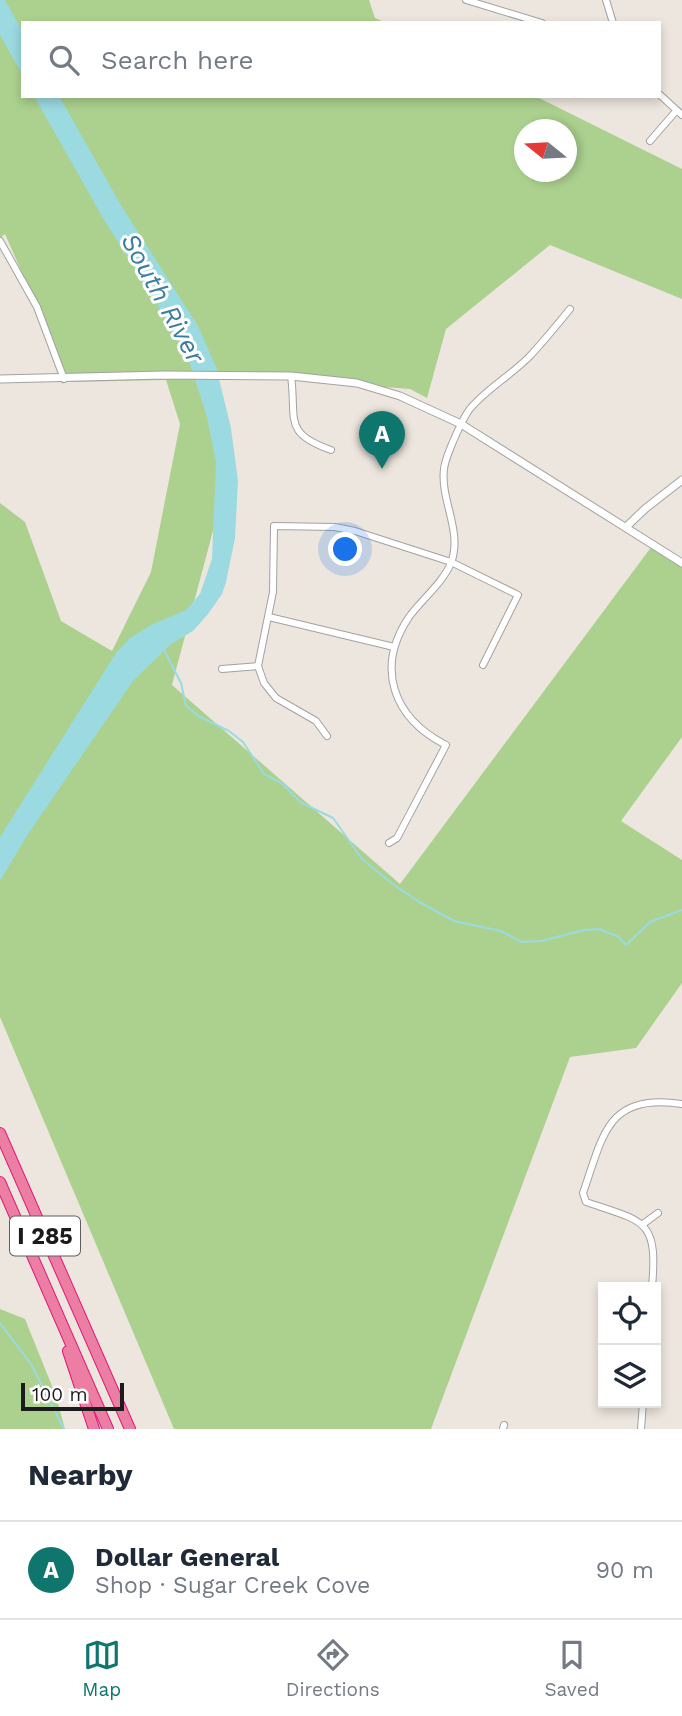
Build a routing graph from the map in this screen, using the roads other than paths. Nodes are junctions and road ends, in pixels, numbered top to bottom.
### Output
1 (466, 0) edge
2 (606, 0) edge
3 (535, 21) edge
4 (611, 21) edge
5 (661, 96) edge
6 (679, 113) edge
7 (650, 141) dead end
8 (0, 241) edge
9 (570, 309) dead end
10 (291, 376) junction
11 (0, 379) edge
12 (64, 379) junction
13 (461, 424) junction
14 (331, 450) dead end
15 (682, 480) edge
16 (626, 527) junction
17 (451, 562) junction
18 (682, 563) edge
19 (269, 617) junction
20 (394, 648) junction
21 (483, 664) dead end
22 (258, 666) junction
23 (222, 669) dead end
24 (327, 736) dead end
25 (389, 843) dead end
26 (682, 1104) edge
27 (0, 1133) edge
28 (0, 1182) edge
29 (658, 1213) dead end
30 (643, 1224) junction
31 (652, 1282) edge
32 (47, 1288) junction
33 (643, 1408) edge
34 (94, 1429) edge
35 (108, 1429) edge
36 (132, 1429) edge
37 (641, 1429) edge

1 - 3 street
2 - 4 street
5 - 6 street
6 - 7 street
8 - 12 street
9 - 13 street
10 - 12 street
10 - 13 street
10 - 14 street
11 - 12 street
13 - 16 street
13 - 17 street
15 - 16 street
16 - 18 street
17 - 19 street
17 - 20 street
17 - 21 street
19 - 20 street
19 - 22 street
20 - 25 street
22 - 23 street
22 - 24 street
26 - 30 street
27 - 36 highway, I 285
28 - 32 highway, I 285
29 - 30 street
30 - 31 street
32 - 34 highway
32 - 35 highway, I 285
33 - 37 street

